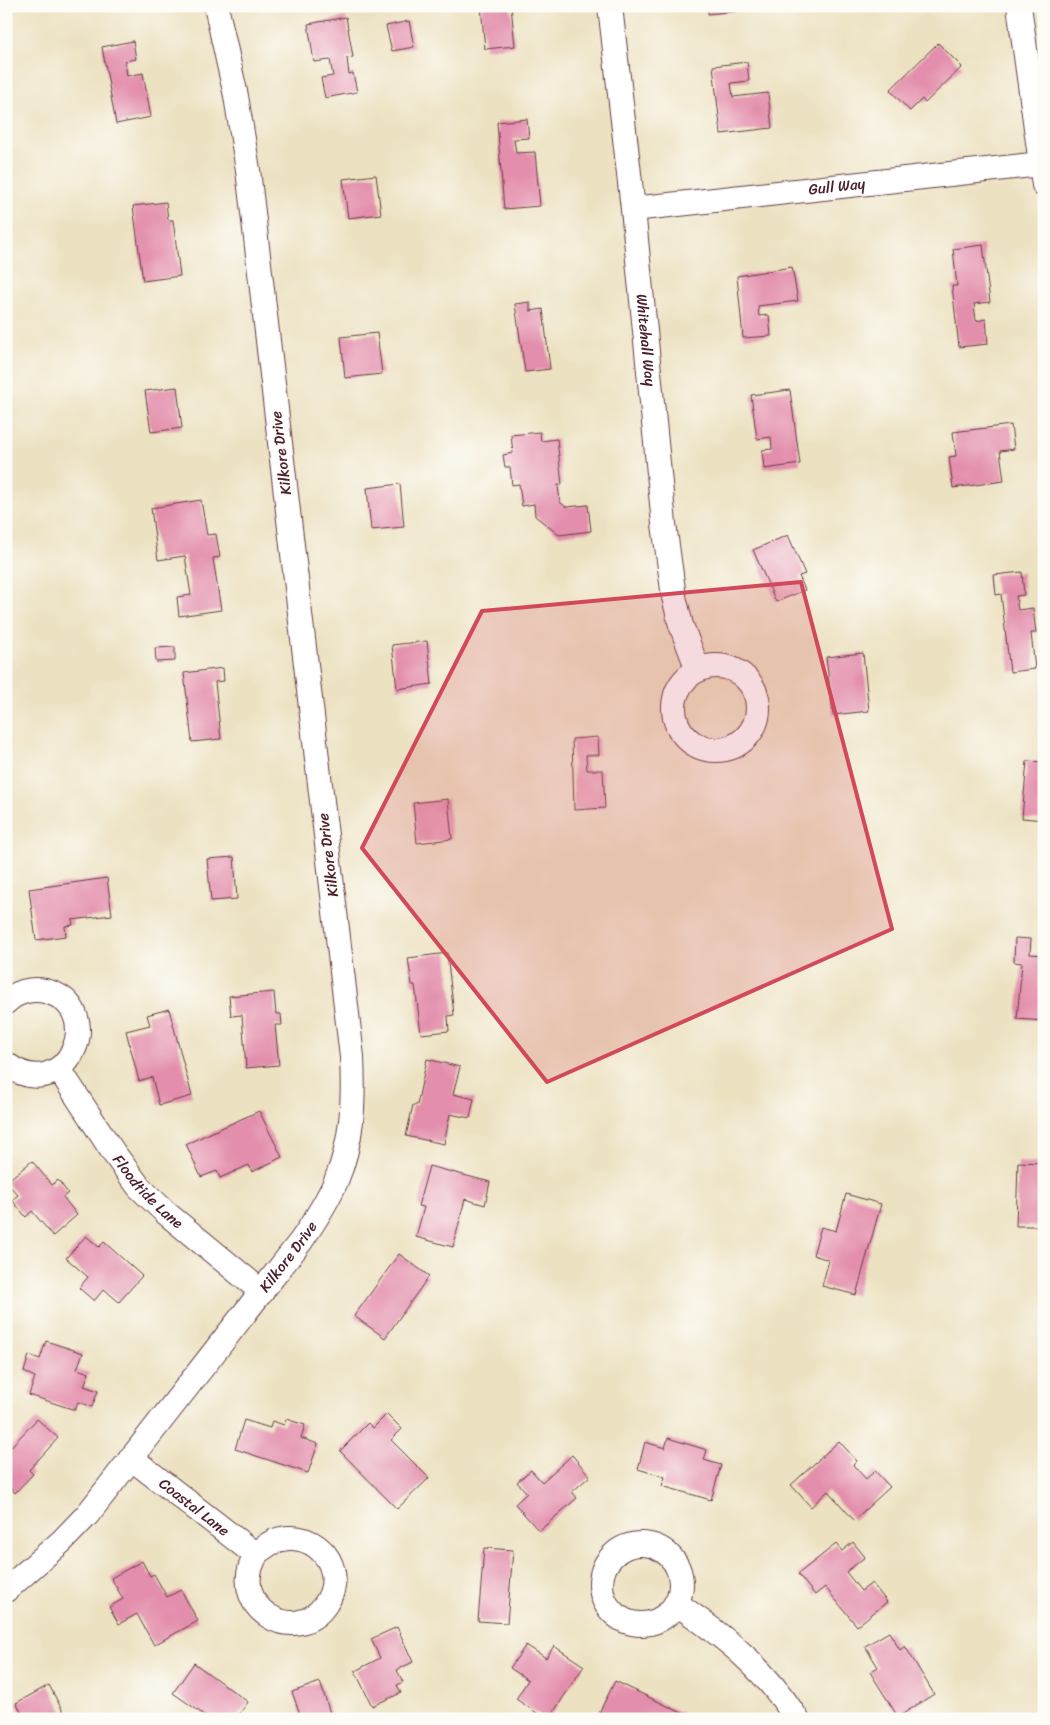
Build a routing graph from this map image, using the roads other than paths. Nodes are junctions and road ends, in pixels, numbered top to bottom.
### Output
1 (216, 6) edge
2 (610, 6) edge
3 (1019, 6) edge
4 (1042, 175) edge
5 (633, 209) junction
6 (698, 670) dead end
7 (6, 1002) edge
8 (6, 1064) edge
9 (59, 1069) junction
10 (262, 1292) junction
11 (131, 1458) junction
12 (256, 1555) dead end
13 (6, 1590) edge
14 (676, 1603) dead end
15 (797, 1719) edge

1 - 10 street, Kilkore Drive
2 - 5 street, Whitehall Way
3 - 4 street
4 - 5 street, Gull Way
5 - 6 street, Whitehall Way
7 - 9 street
8 - 9 street
9 - 10 street, Floodtide Lane
10 - 11 street, Kilkore Drive
11 - 12 street, Coastal Lane
11 - 13 street, Kilkore Drive
14 - 15 street

